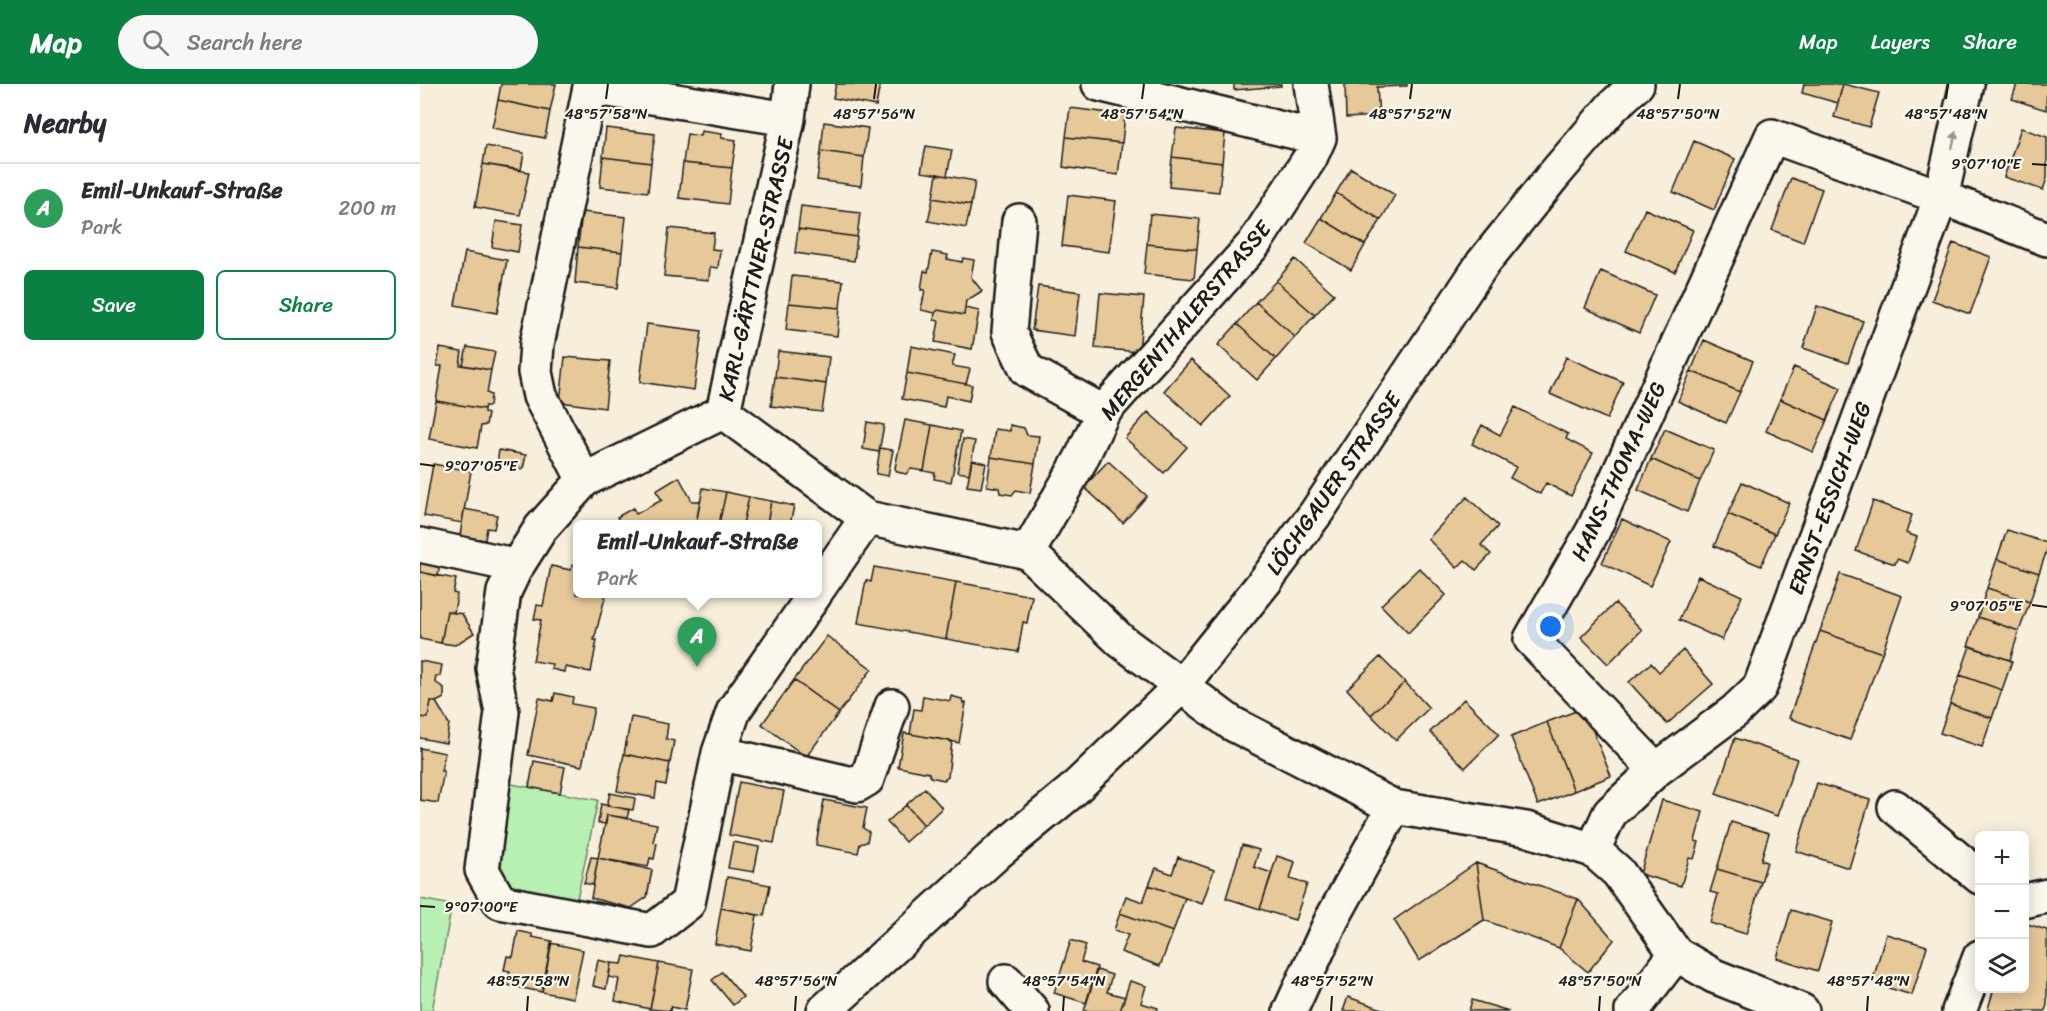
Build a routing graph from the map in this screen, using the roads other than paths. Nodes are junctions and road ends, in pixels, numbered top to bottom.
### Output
1 (792, 84) edge
2 (1100, 84) edge
3 (1311, 84) edge
4 (1637, 84) edge
5 (1967, 84) edge
6 (788, 119) junction
7 (1319, 138) junction
8 (1941, 197) junction
9 (1019, 221) dead end
10 (2047, 239) edge
11 (723, 412) junction
12 (1103, 412) junction
13 (584, 480) junction
14 (867, 518) junction
15 (420, 545) edge
16 (1028, 552) junction
17 (515, 569) junction
18 (822, 583) edge
19 (812, 598) edge
20 (1181, 686) junction
21 (892, 706) dead end
22 (719, 753) junction
23 (1656, 770) junction
24 (1394, 807) junction
25 (1895, 807) dead end
26 (1593, 850) junction
27 (1975, 873) edge
28 (2047, 896) edge
29 (2029, 900) edge
30 (1676, 954) junction
31 (1975, 970) edge
32 (1006, 981) dead end
33 (824, 1011) edge
34 (1032, 1011) edge
35 (1290, 1011) edge
36 (1632, 1011) edge
37 (1802, 1011) edge
38 (1959, 1011) edge

1 - 6 street, KARL-GÄRTTNER-STRASSE
2 - 7 street
3 - 7 street
4 - 20 street, LÖCHGAUER STRASSE
8 -> 5 street, ERNST-ESSICH-WEG
6 - 11 street, KARL-GÄRTTNER-STRASSE
6 - 13 street
7 - 12 street, MERGENTHALERSTRASSE
8 - 10 street
8 - 23 street, ERNST-ESSICH-WEG
8 - 23 street, HANS-THOMA-WEG
9 - 12 street
11 - 13 street
11 - 14 street, KARL-GÄRTTNER-STRASSE
12 - 16 street, MERGENTHALERSTRASSE
13 - 17 street
14 - 16 street, KARL-GÄRTTNER-STRASSE
14 - 18 street
15 - 17 street
16 - 20 street
17 - 22 street
19 - 22 street
20 - 24 street
20 - 33 street, LÖCHGAUER STRASSE
21 - 22 street
23 - 26 street, ERNST-ESSICH-WEG
24 - 26 street
24 - 35 street
25 - 27 street
26 - 30 street
28 - 29 street
30 - 36 street
30 - 37 street
31 - 38 street
32 - 34 street

